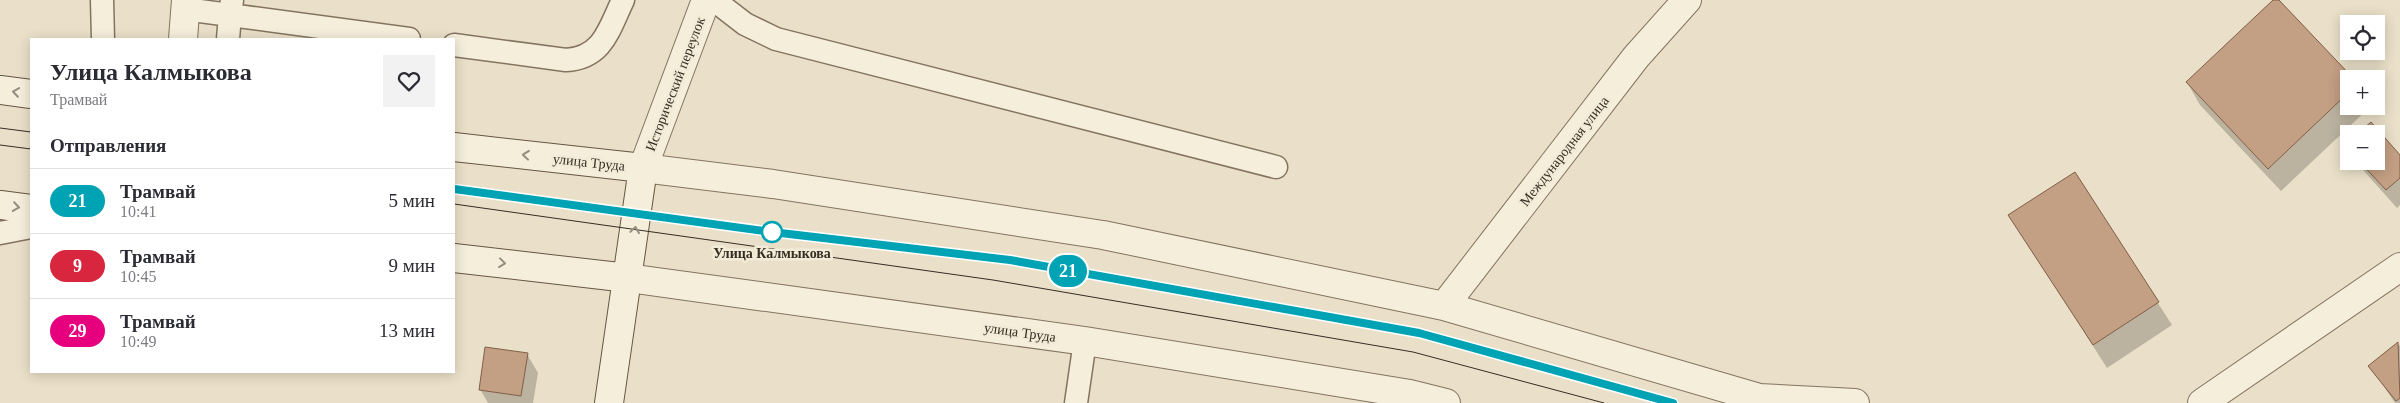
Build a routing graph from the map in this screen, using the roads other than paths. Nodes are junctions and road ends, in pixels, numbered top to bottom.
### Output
1 (623, 0) edge
2 (706, 0) edge
3 (714, 0) edge
4 (1688, 0) edge
5 (96, 1) edge
6 (186, 4) edge
7 (231, 7) edge
8 (103, 38) edge
9 (183, 38) edge
10 (228, 38) edge
11 (402, 38) edge
12 (455, 45) edge
13 (0, 90) edge
14 (30, 94) edge
15 (455, 147) edge
16 (1276, 167) dead end
17 (643, 168) junction
18 (0, 205) edge
19 (30, 209) edge
20 (30, 227) edge
21 (0, 233) edge
22 (455, 258) edge
23 (2400, 267) edge
24 (628, 278) junction
25 (1444, 306) junction
26 (1085, 341) junction
27 (609, 403) edge
28 (1076, 403) edge
29 (1446, 403) edge
30 (1855, 403) edge
31 (2202, 403) edge

1 - 12 lane
2 - 17 street, Исторический переулок
3 - 16 lane
4 - 25 street, Международная улица
5 - 8 lane
6 - 7 lane
6 - 9 street
7 - 10 lane
7 - 11 lane
14 -> 13 street
17 -> 15 street, улица Труда
24 -> 17 street, улица Труда
17 - 25 street
18 -> 19 street
20 - 21 lane
22 -> 24 street, улица Труда
23 - 31 street
24 - 26 street, улица Труда
24 - 27 street
25 - 30 street
26 - 28 lane
26 - 29 street, улица Труда

